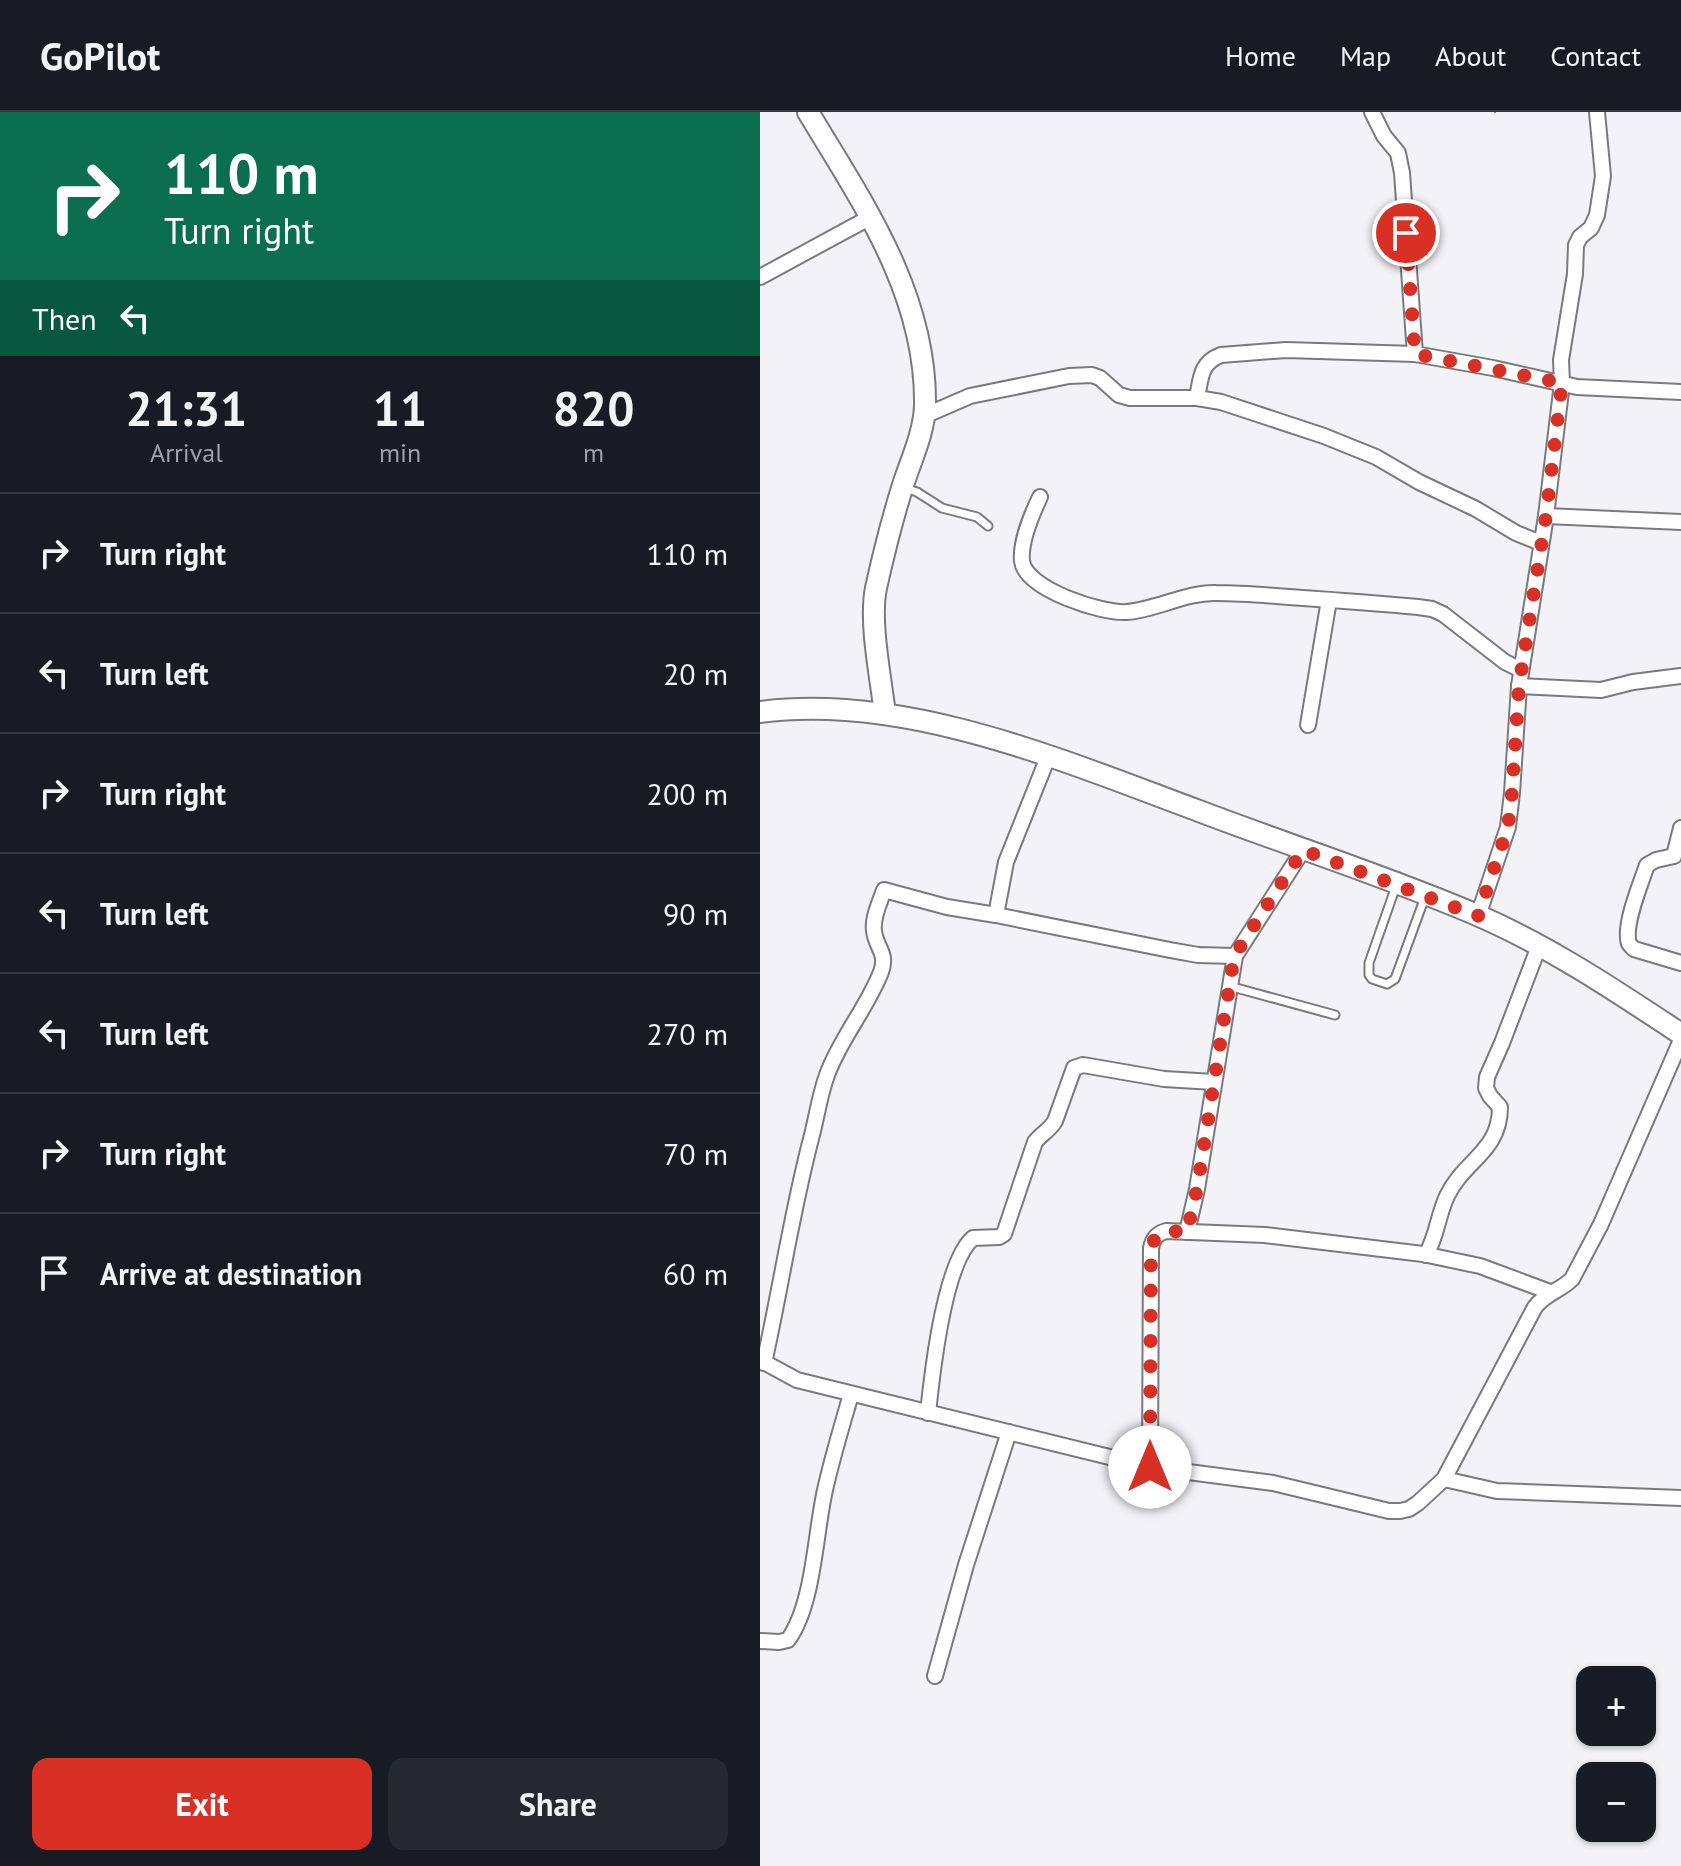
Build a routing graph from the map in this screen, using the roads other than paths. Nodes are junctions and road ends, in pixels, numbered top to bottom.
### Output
1 (808, 112) edge
2 (1372, 112) edge
3 (1597, 112) edge
4 (869, 218) junction
5 (760, 277) edge
6 (1415, 354) junction
7 (1562, 383) junction
8 (1681, 392) edge
9 (1197, 398) junction
10 (924, 416) junction
11 (903, 487) junction
12 (1040, 497) dead end
13 (1546, 516) junction
14 (1681, 522) edge
15 (988, 526) dead end
16 (1541, 543) junction
17 (1329, 600) junction
18 (1521, 670) junction
19 (1681, 676) edge
20 (1519, 686) junction
21 (760, 712) edge
22 (885, 714) junction
23 (1308, 725) dead end
24 (1048, 757) junction
25 (1681, 828) edge
26 (1303, 850) junction
27 (1397, 884) junction
28 (1425, 895) junction
29 (996, 915) junction
30 (1478, 916) junction
31 (1539, 946) junction
32 (1235, 956) junction
33 (1681, 963) edge
34 (1229, 986) junction
35 (1335, 1015) dead end
36 (1681, 1034) edge
37 (1681, 1040) edge
38 (1214, 1082) junction
39 (1187, 1232) junction
40 (1426, 1255) junction
41 (1550, 1292) junction
42 (762, 1361) edge
43 (851, 1394) junction
44 (928, 1413) junction
45 (1009, 1432) junction
46 (1150, 1467) junction
47 (1444, 1479) junction
48 (1681, 1498) edge
49 (760, 1641) edge
50 (935, 1676) dead end

1 - 4 street
2 - 6 street
3 - 7 street
4 - 5 street
4 - 10 street
6 - 7 street
6 - 9 street
7 - 8 street
7 - 13 street
9 - 10 street
9 - 16 street
10 - 11 street
11 - 15 lane
11 - 22 street
12 - 17 street
13 - 14 street
13 - 16 street
16 - 18 street
17 - 18 street
17 - 23 street
18 - 20 street
19 - 20 street
20 - 30 street
21 - 22 street
22 - 24 street
24 - 26 street
24 - 29 street
25 - 33 street
26 - 27 street
26 - 32 street
27 - 28 street
27 - 28 lane
28 - 30 street
29 - 32 street
29 - 42 street
30 - 31 street
31 - 36 street
31 - 40 street
32 - 34 street
34 - 35 lane
34 - 38 street
37 - 41 street
38 - 39 street
38 - 44 street
39 - 40 street
39 - 46 street
40 - 41 street
41 - 47 street
42 - 43 street
43 - 44 street
43 - 49 street
44 - 45 street
45 - 46 street
45 - 50 street
46 - 47 street
47 - 48 street

